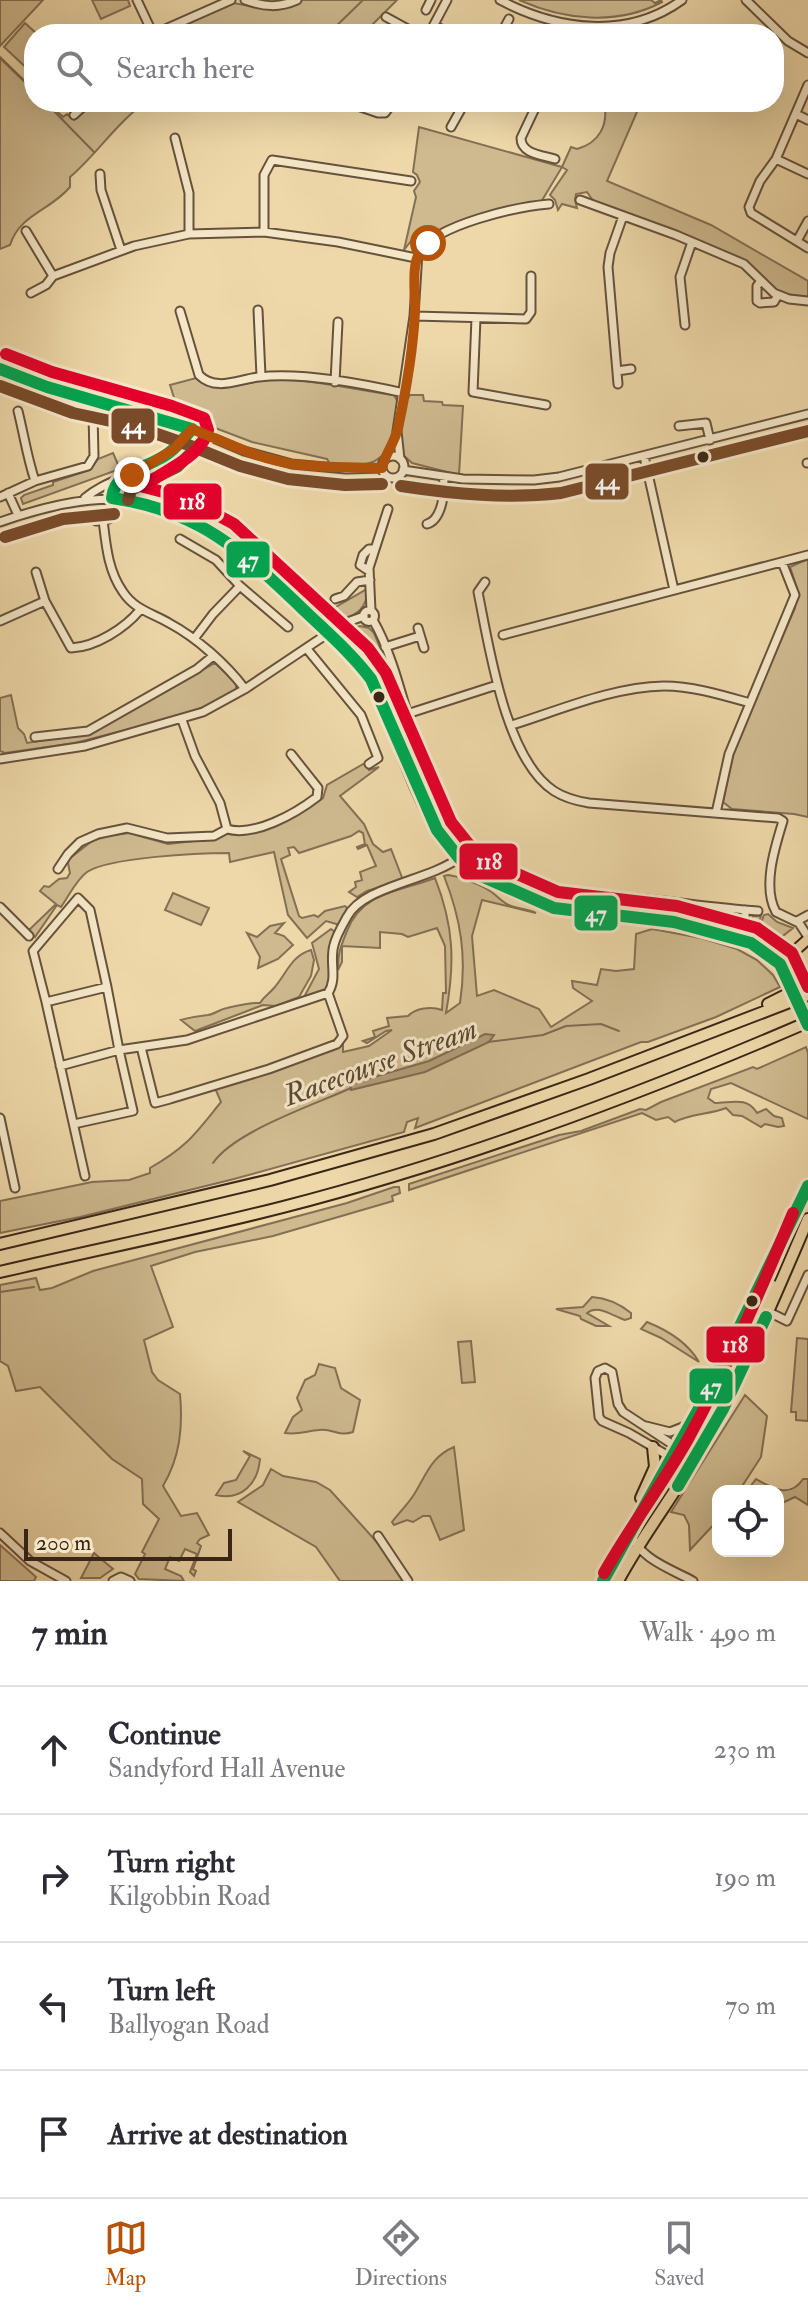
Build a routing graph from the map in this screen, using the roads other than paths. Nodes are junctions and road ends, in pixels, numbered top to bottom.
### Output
1 (137, 0) edge
2 (231, 0) edge
3 (245, 0) edge
4 (297, 0) edge
5 (433, 0) edge
6 (500, 0) edge
7 (682, 0) edge
8 (746, 0) edge
9 (446, 2) edge
10 (426, 10) dead end
11 (386, 17) dead end
12 (509, 19) dead end
13 (149, 24) edge
14 (177, 24) edge
15 (399, 24) edge
16 (435, 24) edge
17 (506, 24) edge
18 (556, 24) edge
19 (622, 24) edge
20 (771, 24) edge
21 (784, 37) edge
22 (808, 53) edge
23 (808, 85) edge
24 (77, 112) edge
25 (459, 112) edge
26 (533, 112) edge
27 (796, 114) junction
28 (74, 115) dead end
29 (808, 120) edge
30 (451, 127) dead end
31 (175, 138) dead end
32 (555, 159) dead end
33 (776, 159) junction
34 (100, 174) dead end
35 (808, 174) edge
36 (411, 181) dead end
37 (580, 200) dead end
38 (549, 204) dead end
39 (623, 216) junction
40 (808, 221) edge
41 (26, 231) dead end
42 (264, 232) junction
43 (189, 234) junction
44 (797, 241) junction
45 (692, 242) junction
46 (808, 248) edge
47 (121, 250) junction
48 (416, 258) junction
49 (53, 276) junction
50 (531, 276) dead end
51 (760, 282) junction
52 (31, 293) dead end
53 (778, 295) junction
54 (808, 301) edge
55 (258, 310) dead end
56 (180, 311) dead end
57 (414, 316) junction
58 (476, 318) junction
59 (338, 322) dead end
60 (685, 325) dead end
61 (0, 369) edge
62 (631, 369) dead end
63 (617, 371) junction
64 (261, 376) junction
65 (335, 382) junction
66 (618, 384) dead end
67 (404, 393) junction
68 (546, 405) dead end
69 (18, 410) dead end
70 (97, 414) dead end
71 (808, 414) edge
72 (679, 426) dead end
73 (192, 429) junction
74 (397, 431) junction
75 (710, 440) junction
76 (644, 456) junction
77 (385, 459) junction
78 (400, 459) junction
79 (382, 468) junction
80 (403, 470) junction
81 (135, 472) junction
82 (443, 476) junction
83 (120, 478) junction
84 (35, 481) junction
85 (4, 495) edge
86 (112, 498) junction
87 (84, 499) junction
88 (127, 499) junction
89 (388, 509) dead end
90 (18, 515) junction
91 (102, 520) dead end
92 (0, 522) edge
93 (427, 524) dead end
94 (180, 539) dead end
95 (808, 555) edge
96 (782, 562) junction
97 (36, 572) dead end
98 (370, 575) junction
99 (485, 582) dead end
100 (240, 586) junction
101 (674, 590) junction
102 (335, 599) dead end
103 (45, 601) junction
104 (140, 610) junction
105 (368, 613) junction
106 (0, 621) edge
107 (288, 627) dead end
108 (331, 634) junction
109 (503, 635) dead end
110 (194, 639) junction
111 (385, 647) junction
112 (424, 648) dead end
113 (307, 649) junction
114 (213, 656) junction
115 (497, 685) junction
116 (245, 689) junction
117 (750, 703) junction
118 (407, 714) junction
119 (182, 720) junction
120 (512, 725) junction
121 (35, 737) dead end
122 (291, 754) dead end
123 (0, 759) edge
124 (369, 764) dead end
125 (716, 813) junction
126 (227, 829) junction
127 (459, 858) junction
128 (58, 869) dead end
129 (0, 907) edge
130 (745, 910) junction
131 (758, 911) dead end
132 (808, 915) edge
133 (797, 921) junction
134 (745, 924) dead end
135 (29, 936) dead end
136 (808, 938) edge
137 (780, 964) junction
138 (808, 984) edge
139 (107, 987) junction
140 (328, 993) junction
141 (808, 995) edge
142 (46, 1002) junction
143 (808, 1025) edge
144 (720, 1029) junction
145 (141, 1047) junction
146 (119, 1050) junction
147 (60, 1066) junction
148 (0, 1118) edge
149 (74, 1124) junction
150 (2, 1135) edge
151 (85, 1176) dead end
152 (808, 1186) edge
153 (15, 1188) dead end
154 (808, 1218) edge
155 (0, 1244) edge
156 (0, 1272) edge
157 (808, 1275) edge
158 (769, 1312) junction
159 (623, 1412) junction
160 (692, 1421) junction
161 (640, 1425) junction
162 (614, 1426) junction
163 (653, 1447) junction
164 (683, 1455) junction
165 (630, 1530) junction
166 (0, 1533) edge
167 (378, 1536) dead end
168 (638, 1549) junction
169 (66, 1581) edge
170 (113, 1581) edge
171 (130, 1581) edge
172 (408, 1581) edge
173 (603, 1581) edge
174 (618, 1581) edge
175 (693, 1581) edge

1 - 13 street
2 - 14 street
3 - 4 street
5 - 9 street
5 - 10 street
6 - 18 street
7 - 19 street
8 - 20 street
9 - 16 street
11 - 15 street
12 - 17 street
21 - 22 street
23 - 27 street
24 - 28 street
25 - 30 street
26 - 32 street
27 - 29 street
27 - 33 street
31 - 43 street
33 - 35 street
33 - 44 street
34 - 47 street
36 - 42 street
37 - 39 street
38 - 48 street
39 - 45 street
39 - 63 street
40 - 44 street
41 - 49 street
42 - 43 street
42 - 48 street
43 - 47 street
44 - 46 street
45 - 51 street
45 - 60 street
47 - 49 street
48 - 57 street
49 - 52 street
50 - 58 street
51 - 53 street
51 - 53 street
53 - 54 street
55 - 64 street
56 - 64 street
57 - 58 street
57 - 67 street
58 - 68 street
59 - 65 street
61 - 73 street
62 - 63 street
63 - 66 street
64 - 65 street
65 - 67 street
67 - 74 street
69 - 84 street
70 - 84 street
71 - 75 street
72 - 75 street
73 - 79 street
73 - 81 street
74 - 77 street
74 - 78 street
75 - 76 street
76 - 82 street
76 - 101 street
77 - 78 street
77 - 79 street
78 - 80 street
79 - 80 street
80 - 82 street
81 - 83 street
81 - 88 street
82 - 93 street
83 - 86 street
83 - 87 street
84 - 85 street
85 - 90 street
86 - 87 street
86 - 88 street
87 - 90 street
88 - 108 street
89 - 98 street
90 - 92 street
91 - 104 street
94 - 100 street
95 - 96 street
96 - 101 street
96 - 117 street
97 - 103 street
98 - 102 street
98 - 105 street
99 - 115 street
100 - 107 street
100 - 110 street
101 - 109 street
103 - 104 street
103 - 106 street
104 - 110 street
105 - 108 street
105 - 111 street
108 - 113 street
108 - 127 street
110 - 114 street
111 - 112 street
111 - 118 street
113 - 116 street
113 - 124 street
114 - 116 street
114 - 121 street
115 - 118 street
115 - 120 street
116 - 119 street
117 - 120 street
117 - 125 street
118 - 130 street
119 - 123 street
119 - 126 street
120 - 125 street
122 - 126 street
125 - 133 street
126 - 128 street
127 - 137 street
127 - 140 street
129 - 135 street
130 - 131 street
130 - 134 street
132 - 133 street
133 - 136 street
136 - 137 main road
137 - 143 main road, bridge
138 - 144 highway
139 - 142 street
139 - 142 street
139 - 146 street
140 - 145 street
140 - 145 street
141 - 144 highway
142 - 147 street
143 - 156 highway
144 - 155 highway
145 - 146 street
146 - 147 street
146 - 149 street
147 - 149 street
148 - 150 street
149 - 151 street
150 - 153 street
152 - 160 highway
154 - 158 highway
154 - 164 highway
157 - 158 street
158 - 164 highway
159 - 161 street
159 - 162 street
159 - 162 street
160 - 161 street
160 - 164 highway
161 - 164 street
162 - 163 street
163 - 164 street
163 - 165 highway
164 - 165 highway
164 - 168 highway
165 - 168 street
165 - 173 highway
166 - 169 street
167 - 172 street
168 - 174 highway
168 - 175 street
170 - 171 street

